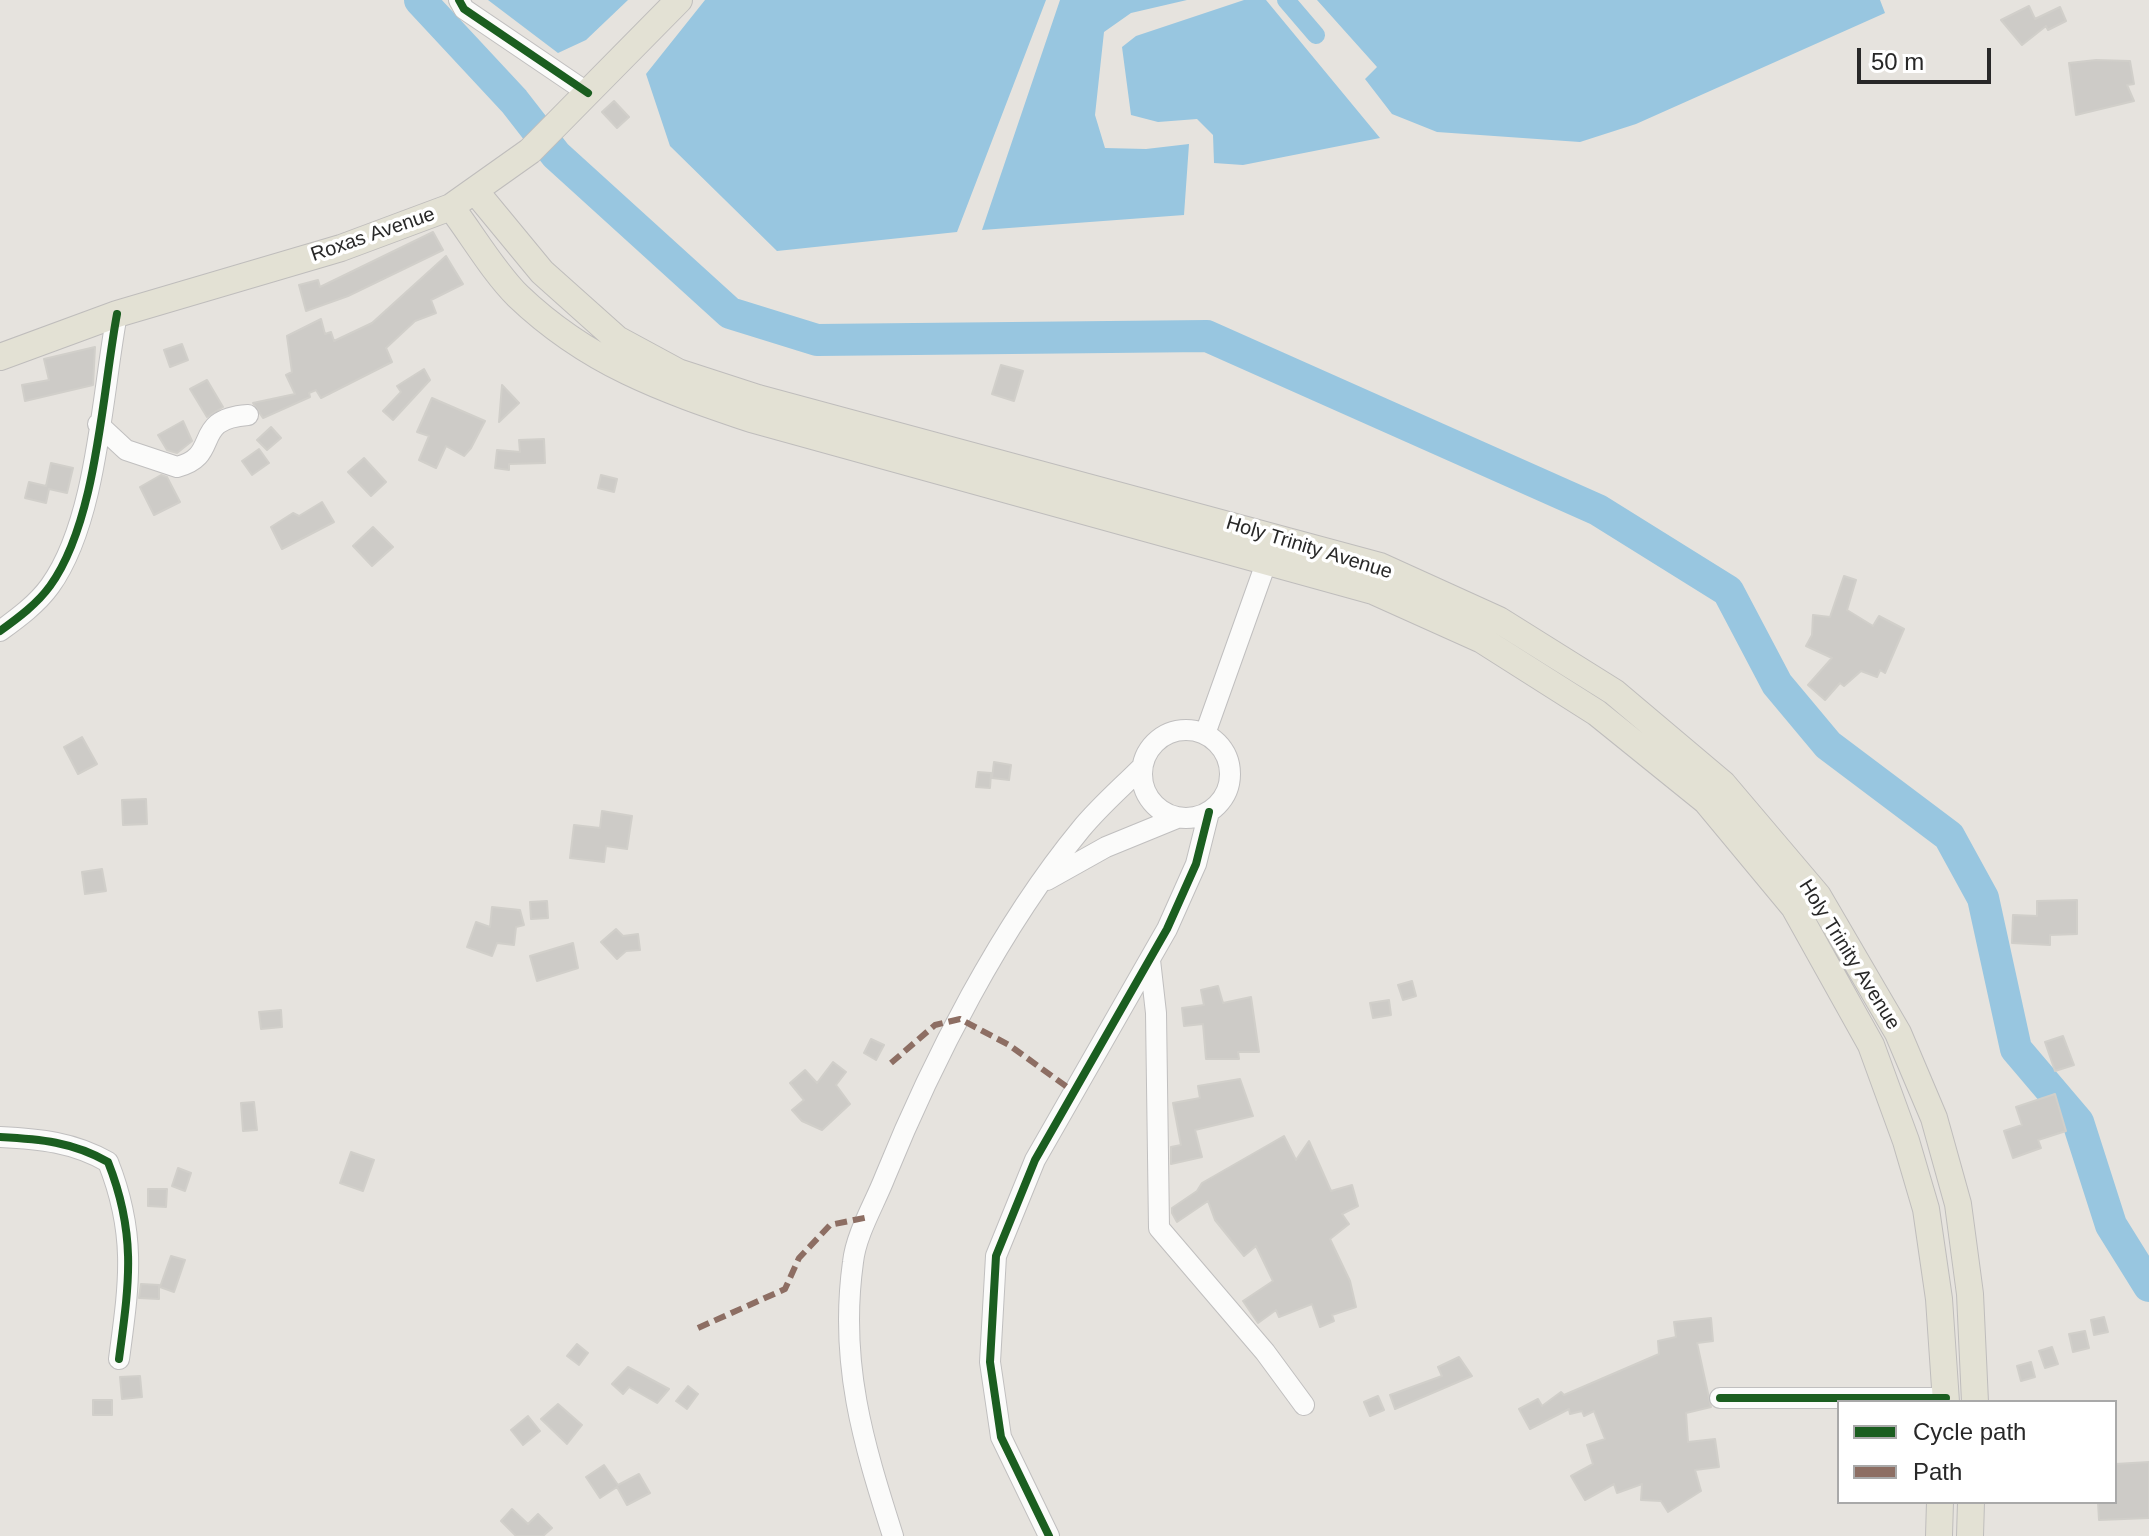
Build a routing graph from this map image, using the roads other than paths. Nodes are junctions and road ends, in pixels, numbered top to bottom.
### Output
1 (459, 0) edge
2 (679, 0) edge
3 (582, 99) junction
4 (476, 192) junction
5 (451, 207) junction
6 (117, 314) junction
7 (617, 339) junction
8 (0, 357) edge
9 (600, 360) junction
10 (248, 415) dead end
11 (98, 424) junction
12 (1271, 550) junction
13 (0, 631) edge
14 (1205, 734) junction
15 (1141, 768) junction
16 (1209, 812) junction
17 (1177, 818) junction
18 (1040, 884) junction
19 (1150, 960) junction
20 (0, 1137) edge
21 (119, 1359) dead end
22 (1720, 1398) dead end
23 (1946, 1400) edge
24 (1975, 1400) edge
25 (1304, 1405) dead end
26 (1940, 1504) edge
27 (1971, 1504) edge
28 (893, 1536) edge
29 (1049, 1536) edge
30 (1939, 1536) edge
31 (1970, 1536) edge

1 - 3 street
2 - 3 main road, Roxas Avenue
3 - 4 main road, Roxas Avenue
4 - 5 main road, Roxas Avenue
4 - 7 main road, Holy Trinity Avenue
5 - 6 main road, Roxas Avenue
5 - 9 main road, Holy Trinity Avenue
6 - 8 main road, Roxas Avenue
6 - 11 street
7 - 9 main road
7 - 12 main road, Holy Trinity Avenue
9 - 12 main road, Holy Trinity Avenue
10 - 11 street
11 - 13 street
12 - 14 street
12 - 23 main road, Holy Trinity Avenue
12 - 24 main road, Holy Trinity Avenue
14 - 15 street
14 - 16 street
15 - 17 street
15 - 18 street
16 - 17 street
16 - 19 street
17 - 18 street
18 - 28 street
19 - 25 street
19 - 29 street
20 - 21 street
22 - 23 street
26 - 30 main road
27 - 31 main road

